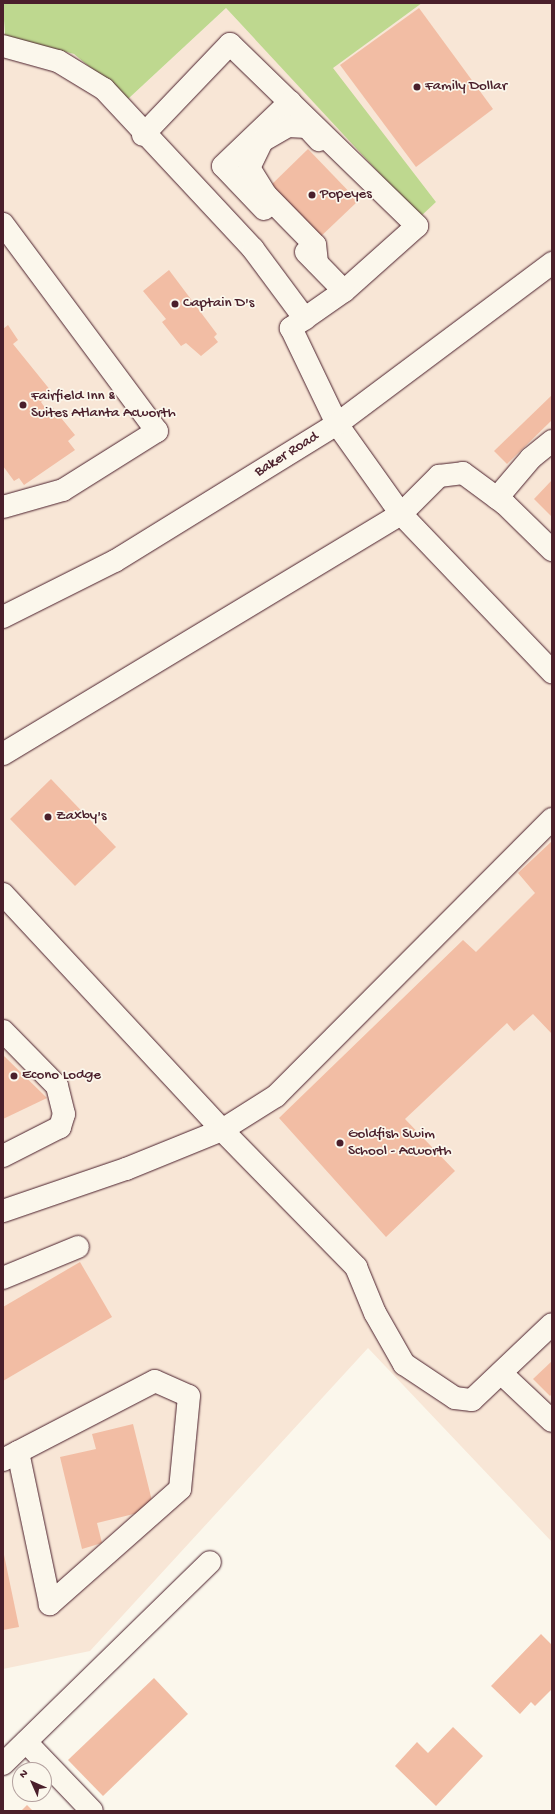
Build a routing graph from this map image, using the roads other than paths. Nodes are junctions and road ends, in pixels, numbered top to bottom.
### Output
1 (3, 46) edge
2 (290, 102) junction
3 (143, 135) junction
4 (390, 197) junction
5 (3, 224) edge
6 (317, 263) junction
7 (552, 263) edge
8 (344, 290) junction
9 (305, 319) junction
10 (337, 424) junction
11 (552, 441) edge
12 (497, 498) junction
13 (3, 507) edge
14 (401, 514) junction
15 (552, 550) edge
16 (3, 617) edge
17 (552, 672) edge
18 (3, 754) edge
19 (552, 819) edge
20 (3, 894) edge
21 (3, 1031) edge
22 (222, 1130) junction
23 (3, 1156) edge
24 (3, 1211) edge
25 (78, 1247) dead end
26 (3, 1278) edge
27 (552, 1324) edge
28 (501, 1373) junction
29 (552, 1421) edge
30 (10, 1456) edge
31 (210, 1562) dead end
32 (26, 1742) junction
33 (3, 1764) edge
34 (92, 1811) edge

1 - 3 main road
2 - 3 main road
2 - 4 main road
2 - 6 main road
3 - 9 main road
4 - 6 main road
4 - 8 main road
5 - 13 main road
6 - 8 main road
7 - 10 main road, Baker Road
8 - 9 main road
9 - 10 main road
10 - 14 main road
10 - 16 main road, Baker Road
11 - 12 main road
12 - 14 main road
12 - 15 main road
14 - 17 main road
14 - 18 main road
19 - 22 main road
20 - 22 main road
21 - 23 main road
22 - 24 main road
22 - 28 main road
25 - 26 main road
27 - 28 main road
28 - 29 main road
30 - 30 main road
31 - 32 main road
32 - 33 main road
32 - 34 main road

